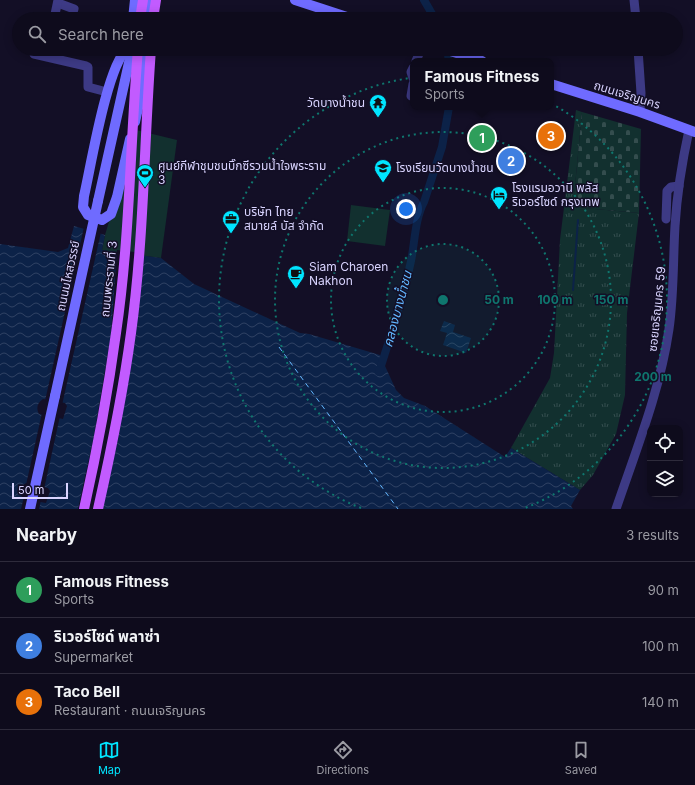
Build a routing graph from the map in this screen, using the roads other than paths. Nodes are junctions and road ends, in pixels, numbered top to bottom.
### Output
1 (143, 0) edge
2 (154, 0) edge
3 (295, 0) edge
4 (634, 0) edge
5 (58, 1) edge
6 (56, 12) edge
7 (73, 12) edge
8 (145, 12) edge
9 (149, 12) edge
10 (332, 12) edge
11 (635, 12) edge
12 (55, 56) edge
13 (122, 56) edge
14 (130, 56) edge
15 (138, 56) edge
16 (144, 56) edge
17 (150, 56) edge
18 (638, 56) edge
19 (554, 85) edge
20 (107, 92) junction
21 (640, 112) junction
22 (692, 131) edge
23 (679, 186) junction
24 (666, 219) dead end
25 (30, 509) edge
26 (84, 509) edge
27 (98, 509) edge
28 (616, 509) edge

1 - 8 main road
2 - 9 main road
3 - 10 main road
4 - 11 street
5 - 6 street
5 - 7 street
12 - 20 street
13 - 20 main road
14 - 25 main road, ถนนมไหสวรรย์, bridge
15 - 26 main road, ถนนพระรามที่ 3, bridge
16 - 20 main road
17 - 27 main road
18 - 21 street
19 - 21 main road, ถนนเจริญนคร
21 - 22 main road, ถนนเจริญนคร
22 - 23 street, ซอยเจริญนคร 59
23 - 24 street
23 - 28 street, ซอยเจริญนคร 59

